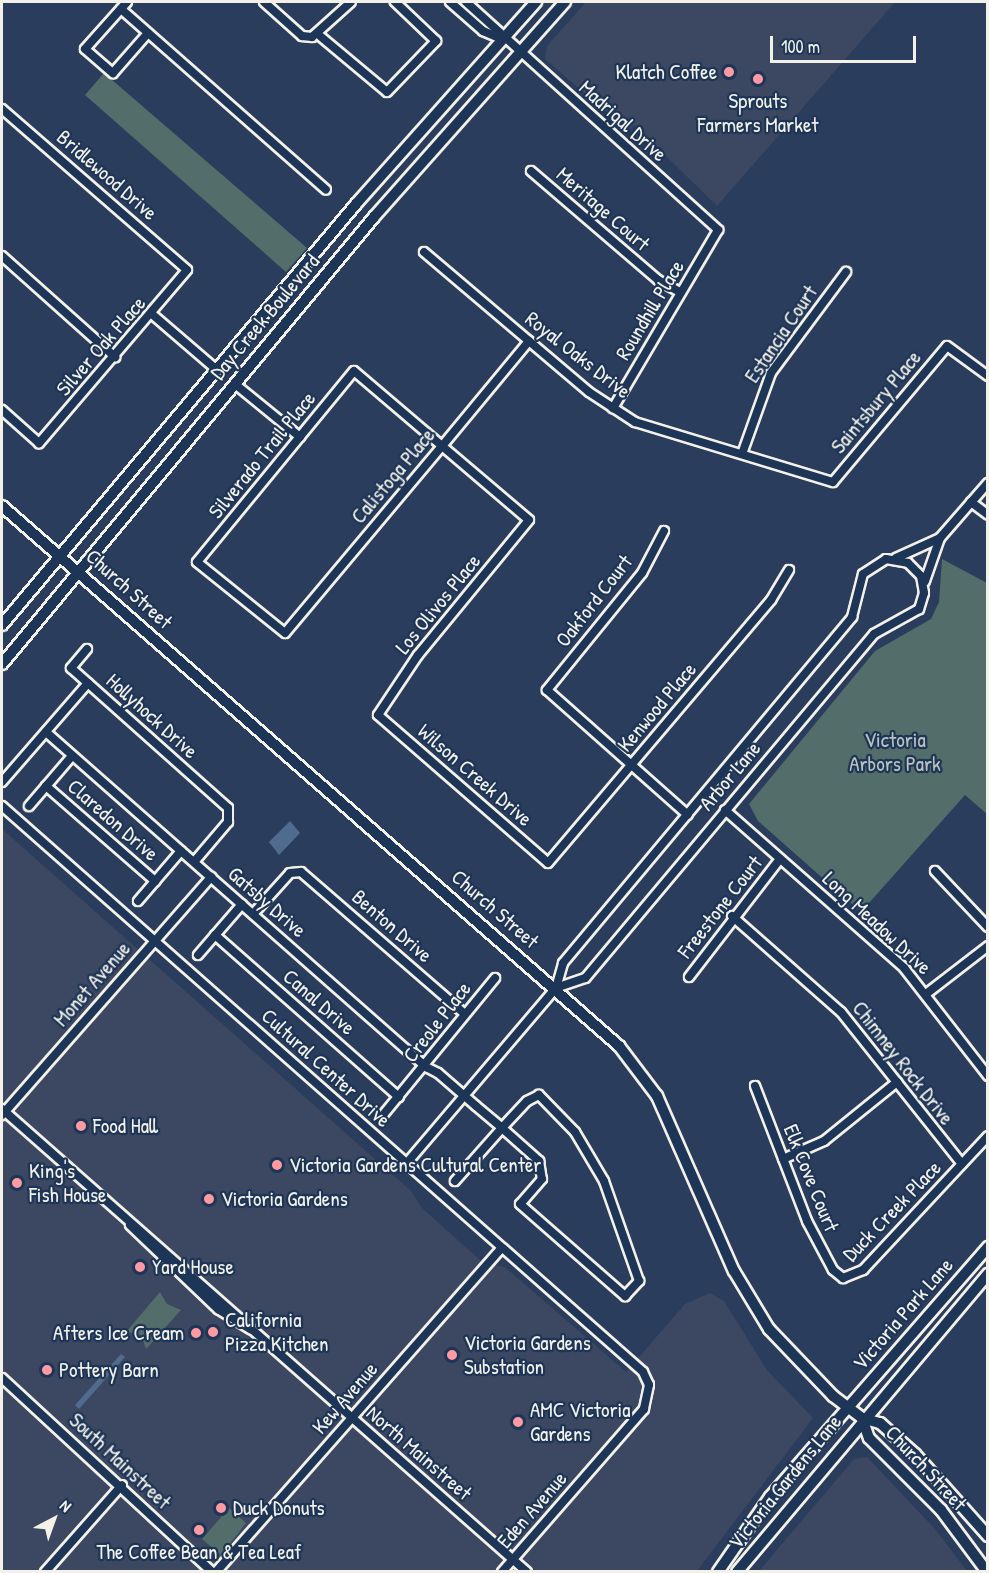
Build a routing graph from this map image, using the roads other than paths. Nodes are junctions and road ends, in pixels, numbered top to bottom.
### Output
1 (264, 2) edge
2 (351, 2) edge
3 (395, 2) edge
4 (450, 2) edge
5 (466, 2) edge
6 (536, 2) edge
7 (565, 2) edge
8 (124, 5) edge
9 (148, 33) junction
10 (320, 36) junction
11 (503, 39) junction
12 (519, 53) junction
13 (2, 109) edge
14 (531, 171) dead end
15 (326, 190) dead end
16 (718, 230) joint
17 (424, 252) dead end
18 (2, 256) edge
19 (187, 270) joint
20 (846, 272) dead end
21 (681, 293) junction
22 (153, 315) junction
23 (529, 341) junction
24 (115, 357) junction
25 (217, 370) junction
26 (987, 376) edge
27 (235, 384) junction
28 (613, 408) junction
29 (2, 410) edge
30 (300, 437) junction
31 (442, 446) junction
32 (742, 454) junction
33 (833, 482) joint
34 (987, 483) edge
35 (971, 502) junction
36 (2, 506) edge
37 (987, 515) edge
38 (664, 531) dead end
39 (940, 538) junction
40 (62, 555) junction
41 (893, 558) junction
42 (789, 570) dead end
43 (79, 571) junction
44 (924, 585) junction
45 (2, 625) edge
46 (285, 633) joint
47 (87, 649) dead end
48 (2, 664) edge
49 (88, 684) junction
50 (378, 715) joint
51 (46, 732) junction
52 (72, 756) junction
53 (632, 765) junction
54 (2, 782) edge
55 (46, 786) junction
56 (2, 806) edge
57 (29, 806) dead end
58 (725, 810) junction
59 (688, 814) junction
60 (181, 851) junction
61 (780, 859) junction
62 (194, 862) junction
63 (548, 863) joint
64 (935, 871) dead end
65 (211, 877) junction
66 (155, 881) junction
67 (138, 901) dead end
68 (242, 904) junction
69 (253, 914) junction
70 (732, 916) junction
71 (987, 927) edge
72 (215, 935) junction
73 (155, 940) junction
74 (987, 946) edge
75 (198, 955) dead end
76 (689, 976) dead end
77 (495, 978) dead end
78 (556, 988) junction
79 (926, 994) junction
80 (464, 1013) junction
81 (426, 1067) junction
82 (987, 1076) edge
83 (897, 1082) junction
84 (755, 1086) dead end
85 (399, 1097) junction
86 (466, 1097) junction
87 (3, 1112) edge
88 (383, 1115) dead end
89 (502, 1128) junction
90 (987, 1136) edge
91 (783, 1159) junction
92 (406, 1164) junction
93 (962, 1164) junction
94 (455, 1181) dead end
95 (987, 1247) edge
96 (502, 1248) junction
97 (987, 1274) edge
98 (843, 1278) joint
99 (2, 1378) edge
100 (649, 1385) joint
101 (848, 1408) junction
102 (352, 1418) junction
103 (862, 1418) junction
104 (122, 1485) junction
105 (987, 1536) edge
106 (513, 1559) junction
107 (45, 1572) edge
108 (214, 1572) edge
109 (502, 1572) edge
110 (527, 1572) edge
111 (718, 1572) edge
112 (737, 1572) edge
113 (987, 1572) edge

1 - 10 street
2 - 10 street
3 - 10 street
4 - 11 street
5 - 11 street
6 - 11 main road, Day Creek Boulevard
7 - 12 main road, Day Creek Boulevard
8 - 9 street
8 - 9 street
9 - 15 street
11 - 12 street, Madrigal Drive
11 - 25 main road, Day Creek Boulevard
12 - 16 street, Madrigal Drive
12 - 27 main road, Day Creek Boulevard
13 - 19 street, Bridlewood Drive
14 - 21 street, Meritage Court
16 - 21 street, Roundhill Place
17 - 23 street, Royal Oaks Drive
18 - 24 street
19 - 22 street, Silver Oak Place
20 - 32 street, Estancia Court
21 - 28 street, Roundhill Place
22 - 24 street, Silver Oak Place
22 - 25 street
23 - 28 street, Royal Oaks Drive
23 - 31 street, Calistoga Place
24 - 29 street, Silver Oak Place
25 - 40 main road, Day Creek Boulevard
26 - 33 street, Saintsbury Place
27 - 30 street
27 - 43 main road, Day Creek Boulevard
28 - 32 street, Royal Oaks Drive
30 - 31 street, Silverado Trail Place
30 - 46 street, Silverado Trail Place
31 - 46 street, Calistoga Place
31 - 50 street, Los Olivos Place
32 - 33 street, Royal Oaks Drive
34 - 35 street, Arbor Lane
35 - 37 street
35 - 39 street, Arbor Lane
36 - 40 main road, Church Street
38 - 53 street, Oakford Court
39 - 41 street, Arbor Lane
39 - 44 street, Arbor Lane
40 - 43 main road, Church Street
40 - 45 main road, Day Creek Boulevard
41 - 44 street
41 - 59 street, Arbor Lane
42 - 53 street, Kenwood Place
43 - 48 main road, Day Creek Boulevard
43 - 78 main road, Church Street
44 - 58 street, Arbor Lane
47 - 49 street, Hollyhock Drive
49 - 51 street
49 - 62 street, Hollyhock Drive
50 - 63 street, Wilson Creek Drive
51 - 52 street, Gatsby Drive
51 - 54 street
52 - 55 street
52 - 60 street, Gatsby Drive
53 - 59 street
53 - 63 street, Kenwood Place
55 - 57 street
55 - 66 street, Claredon Drive
56 - 73 street, Cultural Center Drive
58 - 61 street, Long Meadow Drive
58 - 78 street, Arbor Lane
59 - 78 street, Arbor Lane
60 - 62 street, Gatsby Drive
60 - 66 street
61 - 70 street, Freestone Court
61 - 79 street, Long Meadow Drive
62 - 65 street, Gatsby Drive
64 - 71 street
65 - 68 street, Gatsby Drive
65 - 73 street, Monet Avenue
66 - 67 street
68 - 69 street, Gatsby Drive
68 - 72 street
69 - 80 street, Benton Drive
69 - 81 street, Gatsby Drive
70 - 76 street, Freestone Court
70 - 83 street, Chimney Rock Drive
72 - 75 street
72 - 85 street, Canal Drive
73 - 87 street, Monet Avenue
73 - 92 street, Cultural Center Drive
74 - 79 street
77 - 80 street, Creole Place
78 - 86 street, Arbor Lane
78 - 101 main road, Church Street
79 - 82 street, Long Meadow Drive
80 - 81 street, Creole Place
81 - 85 street, Creole Place
81 - 86 street, Gatsby Drive
83 - 91 street
83 - 93 street, Chimney Rock Drive
84 - 91 street, Elk Cove Court
85 - 88 street, Creole Place
86 - 89 street, Gatsby Drive
86 - 92 street, Arbor Lane
87 - 102 street, North Mainstreet
89 - 89 street
89 - 94 street
90 - 93 street, Duck Creek Place
91 - 98 street, Elk Cove Court
92 - 96 street, Cultural Center Drive
93 - 98 street, Duck Creek Place
95 - 101 main road, Victoria Park Lane
96 - 100 street, Cultural Center Drive
96 - 102 street, Kew Avenue
97 - 103 main road, Victoria Park Lane
99 - 104 street, South Mainstreet
100 - 106 street, Eden Avenue
101 - 103 main road, Church Street
101 - 111 main road, Victoria Gardens Lane
102 - 106 street, North Mainstreet
102 - 108 street, Kew Avenue
103 - 105 main road, Church Street
103 - 112 main road, Victoria Gardens Lane
103 - 113 main road, Church Street
104 - 107 street
104 - 108 street, South Mainstreet
106 - 109 street, Eden Avenue
106 - 110 street, North Mainstreet

